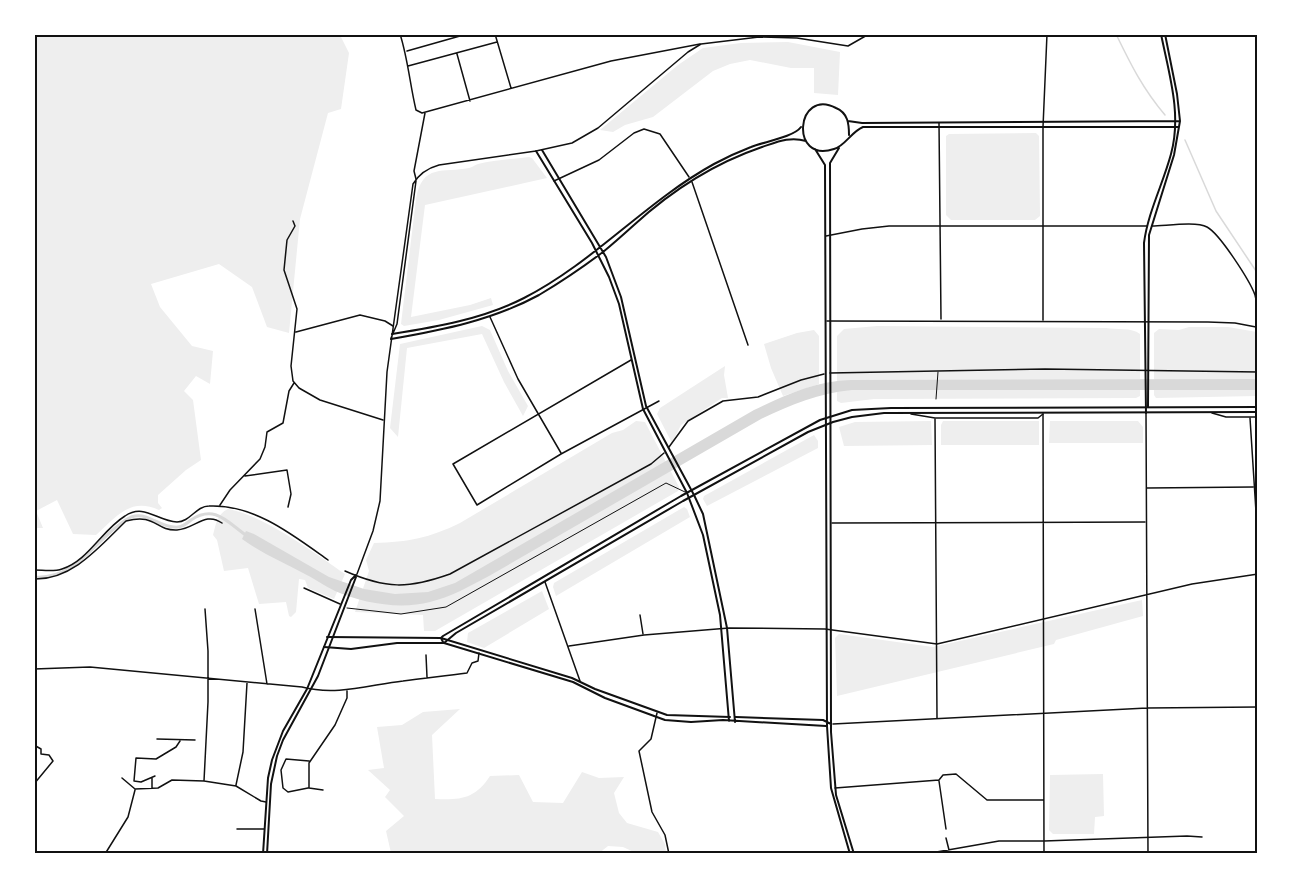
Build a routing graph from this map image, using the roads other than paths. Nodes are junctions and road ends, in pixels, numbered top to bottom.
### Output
1 (400, 34) edge
2 (466, 34) edge
3 (495, 34) edge
4 (869, 34) edge
5 (1047, 34) edge
6 (1163, 34) edge
7 (497, 42) junction
8 (701, 44) junction
9 (405, 51) junction
10 (457, 53) junction
11 (407, 66) dead end
12 (511, 89) junction
13 (470, 101) junction
14 (425, 113) junction
15 (848, 121) junction
16 (1178, 121) junction
17 (1043, 122) junction
18 (939, 123) junction
19 (802, 124) junction
20 (939, 127) junction
21 (1043, 127) junction
22 (1177, 127) junction
23 (849, 135) junction
24 (806, 141) junction
25 (839, 147) junction
26 (815, 149) junction
27 (542, 150) junction
28 (536, 151) junction
29 (416, 180) junction
30 (559, 180) junction
31 (691, 180) junction
32 (554, 182) junction
33 (292, 221) dead end
34 (940, 226) junction
35 (1043, 226) junction
36 (1149, 226) junction
37 (830, 235) junction
38 (825, 236) junction
39 (600, 246) junction
40 (595, 250) junction
41 (603, 252) junction
42 (598, 255) junction
43 (488, 313) junction
44 (490, 317) junction
45 (940, 320) junction
46 (825, 321) junction
47 (830, 321) junction
48 (1043, 321) junction
49 (1145, 322) junction
50 (1149, 322) junction
51 (393, 326) junction
52 (296, 332) junction
53 (393, 334) junction
54 (391, 339) junction
55 (748, 345) dead end
56 (631, 360) junction
57 (938, 372) junction
58 (1147, 372) junction
59 (1257, 372) edge
60 (830, 374) junction
61 (825, 375) junction
62 (295, 383) junction
63 (936, 399) dead end
64 (659, 401) dead end
65 (825, 401) junction
66 (830, 401) junction
67 (646, 406) junction
68 (1146, 407) junction
69 (1257, 407) edge
70 (643, 409) junction
71 (1257, 412) edge
72 (908, 413) junction
73 (1043, 413) junction
74 (1146, 413) junction
75 (1211, 413) junction
76 (538, 415) junction
77 (830, 416) junction
78 (1250, 417) junction
79 (1257, 417) edge
80 (825, 418) junction
81 (935, 418) junction
82 (384, 420) junction
83 (830, 423) junction
84 (825, 424) junction
85 (830, 436) junction
86 (825, 437) junction
87 (668, 448) junction
88 (665, 452) junction
89 (561, 454) junction
90 (245, 477) junction
91 (1254, 487) junction
92 (1146, 488) junction
93 (692, 491) junction
94 (687, 493) junction
95 (694, 495) junction
96 (689, 497) junction
97 (219, 506) junction
98 (288, 507) dead end
99 (1146, 522) junction
100 (222, 523) dead end
101 (830, 523) junction
102 (936, 523) junction
103 (1044, 523) junction
104 (1257, 543) edge
105 (328, 560) dead end
106 (34, 570) edge
107 (345, 571) dead end
108 (1257, 574) edge
109 (356, 575) junction
110 (34, 579) edge
111 (545, 581) junction
112 (304, 588) dead end
113 (1147, 595) junction
114 (340, 605) junction
115 (345, 607) junction
116 (205, 609) dead end
117 (255, 609) dead end
118 (640, 615) dead end
119 (1044, 619) junction
120 (721, 628) junction
121 (727, 628) junction
122 (828, 629) junction
123 (644, 635) junction
124 (327, 637) junction
125 (332, 638) junction
126 (441, 638) junction
127 (447, 639) junction
128 (444, 643) junction
129 (937, 644) junction
130 (569, 645) junction
131 (324, 647) junction
132 (328, 648) junction
133 (478, 653) junction
134 (426, 655) dead end
135 (34, 669) edge
136 (427, 678) junction
137 (208, 679) junction
138 (580, 681) junction
139 (247, 683) junction
140 (267, 685) junction
141 (307, 689) junction
142 (312, 689) junction
143 (347, 690) junction
144 (1257, 707) edge
145 (1147, 708) junction
146 (657, 712) junction
147 (1044, 713) junction
148 (656, 717) junction
149 (937, 718) junction
150 (729, 719) junction
151 (735, 719) junction
152 (827, 721) junction
153 (831, 724) junction
154 (827, 726) junction
155 (157, 739) dead end
156 (195, 740) dead end
157 (180, 741) junction
158 (34, 745) edge
159 (310, 762) junction
160 (122, 778) dead end
161 (939, 780) junction
162 (204, 781) junction
163 (34, 784) edge
164 (236, 786) junction
165 (152, 788) junction
166 (309, 788) junction
167 (833, 788) junction
168 (135, 789) junction
169 (323, 790) dead end
170 (1044, 800) junction
171 (268, 802) junction
172 (237, 829) dead end
173 (264, 829) junction
174 (946, 829) dead end
175 (1148, 837) junction
176 (1202, 837) dead end
177 (946, 838) dead end
178 (1044, 841) junction
179 (949, 849) junction
180 (105, 854) edge
181 (265, 854) edge
182 (669, 854) edge
183 (852, 854) edge
184 (925, 854) edge
185 (950, 854) edge
186 (1044, 854) edge
187 (1148, 854) edge

1 - 9 street
2 - 9 street
3 - 7 street
4 - 8 street
5 - 17 street
6 - 16 main road
7 - 10 street
7 - 12 street
8 - 12 street
8 - 27 street
9 - 14 street
10 - 11 street
10 - 13 street
12 - 13 street
13 - 14 street
14 - 29 street
15 - 18 main road
15 - 19 main road
15 - 23 main road
16 - 17 main road
16 - 22 main road
17 - 18 main road
17 - 21 street
18 - 20 street
19 - 24 main road
19 - 31 main road
20 - 21 main road
20 - 23 main road
20 - 34 street
21 - 22 main road
21 - 35 street
22 - 36 main road
23 - 25 main road
24 - 26 main road
24 - 31 main road
25 - 26 main road
25 - 37 main road
26 - 38 main road
27 - 28 street
27 - 30 main road
28 - 29 street
28 - 32 main road
29 - 51 street
29 - 53 street
30 - 31 street
30 - 32 street
30 - 39 main road
31 - 39 main road
31 - 41 main road
31 - 55 street
32 - 40 main road
33 - 52 street
34 - 35 street
34 - 37 street
34 - 45 street
35 - 36 street
35 - 48 street
36 - 49 main road
36 - 50 main road
36 - 50 street
37 - 38 street
37 - 47 main road
38 - 46 main road
39 - 40 main road
39 - 41 main road
40 - 42 main road
40 - 43 main road
41 - 42 main road
41 - 67 main road
42 - 44 main road
42 - 56 main road
43 - 44 street
43 - 53 main road
44 - 54 main road
44 - 76 street
45 - 47 street
45 - 48 street
46 - 47 street
46 - 61 main road
47 - 60 main road
48 - 49 street
49 - 50 street
49 - 58 main road
50 - 58 main road
51 - 52 street
51 - 53 street
52 - 62 street
53 - 54 street
54 - 82 street
56 - 70 main road
56 - 76 street
57 - 58 street
57 - 60 street
57 - 63 street
58 - 59 street
58 - 68 main road
60 - 66 main road
61 - 65 main road
61 - 87 street
62 - 82 street
62 - 90 street
64 - 67 street
65 - 66 main road
65 - 80 main road
66 - 77 main road
67 - 70 street
67 - 87 main road
68 - 69 main road
68 - 74 main road
68 - 77 main road
70 - 88 main road
70 - 89 street
71 - 75 main road
71 - 78 street
72 - 73 main road
72 - 81 street
72 - 83 main road
73 - 74 main road
73 - 81 street
73 - 103 street
74 - 75 main road
74 - 92 street
75 - 78 street
76 - 89 street
76 - 89 street
77 - 80 main road
77 - 83 main road
78 - 79 street
78 - 91 street
80 - 84 main road
80 - 93 main road
81 - 102 street
82 - 109 street
83 - 84 main road
83 - 85 main road
84 - 86 main road
84 - 95 main road
85 - 86 main road
85 - 101 main road
86 - 122 main road
87 - 93 main road
88 - 94 main road
88 - 109 street
90 - 97 street
90 - 98 street
91 - 92 street
91 - 104 street
92 - 99 street
93 - 94 main road
93 - 95 main road
94 - 96 main road
94 - 115 street
94 - 126 main road
95 - 96 main road
95 - 121 main road
96 - 111 main road
96 - 120 main road
97 - 105 street
97 - 106 street
99 - 103 street
99 - 113 street
100 - 110 street
101 - 102 street
101 - 122 main road
102 - 103 street
102 - 129 street
103 - 119 street
107 - 109 street
108 - 113 street
109 - 114 main road
109 - 115 main road
111 - 127 main road
111 - 130 street
112 - 114 street
113 - 119 street
113 - 145 street
114 - 124 main road
115 - 125 main road
116 - 137 street
117 - 140 street
118 - 123 street
119 - 129 street
119 - 147 street
120 - 121 street
120 - 123 street
120 - 150 main road
121 - 122 street
121 - 151 main road
122 - 129 street
122 - 152 main road
122 - 153 main road
123 - 130 street
124 - 125 main road
124 - 131 main road
125 - 126 main road
125 - 132 main road
126 - 127 main road
126 - 128 main road
127 - 128 main road
127 - 138 main road
128 - 132 main road
128 - 133 main road
129 - 149 street
130 - 138 street
131 - 132 main road
131 - 141 main road
132 - 142 main road
133 - 136 street
133 - 148 main road
134 - 136 street
135 - 137 street
136 - 143 street
137 - 139 street
137 - 162 street
138 - 146 main road
139 - 140 street
139 - 164 street
140 - 141 street
141 - 142 street
141 - 171 main road
142 - 143 street
142 - 171 main road
143 - 159 street
144 - 145 street
145 - 147 street
145 - 175 street
146 - 148 street
146 - 150 main road
147 - 149 street
147 - 170 street
148 - 150 main road
148 - 182 street
149 - 153 street
150 - 151 main road
151 - 152 main road
151 - 154 main road
152 - 153 main road
152 - 154 main road
153 - 154 main road
153 - 167 main road
154 - 167 main road
155 - 157 street
156 - 157 street
157 - 165 street
158 - 163 street
159 - 166 street
159 - 166 street
160 - 168 street
161 - 167 street
161 - 170 street
161 - 174 street
162 - 164 street
162 - 165 street
164 - 171 street
165 - 168 street
166 - 169 street
167 - 183 main road
168 - 180 street
170 - 178 street
171 - 173 main road
171 - 181 main road
172 - 173 street
173 - 181 main road
175 - 176 street
175 - 178 street
175 - 187 street
177 - 179 street
178 - 179 street
178 - 186 street
179 - 184 street
179 - 185 street

